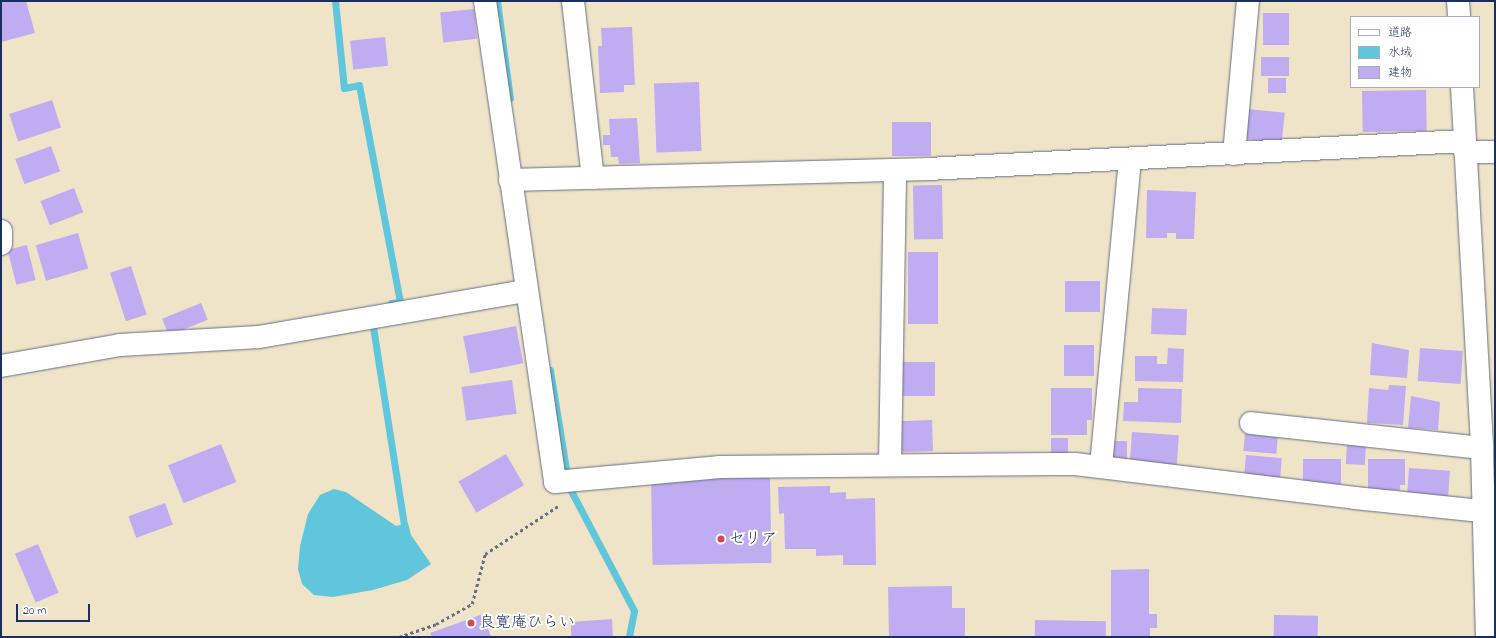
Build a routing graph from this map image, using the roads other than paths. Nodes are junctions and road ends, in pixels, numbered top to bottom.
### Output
1 (485, 1) edge
2 (573, 1) edge
3 (1248, 1) edge
4 (1458, 1) edge
5 (1459, 16) edge
6 (1462, 88) edge
7 (1464, 146) junction
8 (1495, 152) edge
9 (1234, 154) junction
10 (1130, 160) junction
11 (895, 170) junction
12 (593, 178) junction
13 (517, 180) junction
14 (1, 231) edge
15 (1, 244) edge
16 (525, 291) junction
17 (1, 366) edge
18 (1251, 423) dead end
19 (1482, 448) junction
20 (890, 464) junction
21 (1101, 466) junction
22 (1491, 509) edge
23 (1487, 637) edge

1 - 13 street
2 - 12 street
3 - 9 street
4 - 5 street
6 - 7 street
7 - 8 street
7 - 9 street
7 - 19 street
9 - 10 street
10 - 11 street
10 - 21 street
11 - 12 street
11 - 20 street
12 - 13 street
13 - 16 street
14 - 15 street
16 - 17 street
16 - 20 street
18 - 19 street
19 - 22 street
20 - 21 street
21 - 22 street
22 - 23 street

